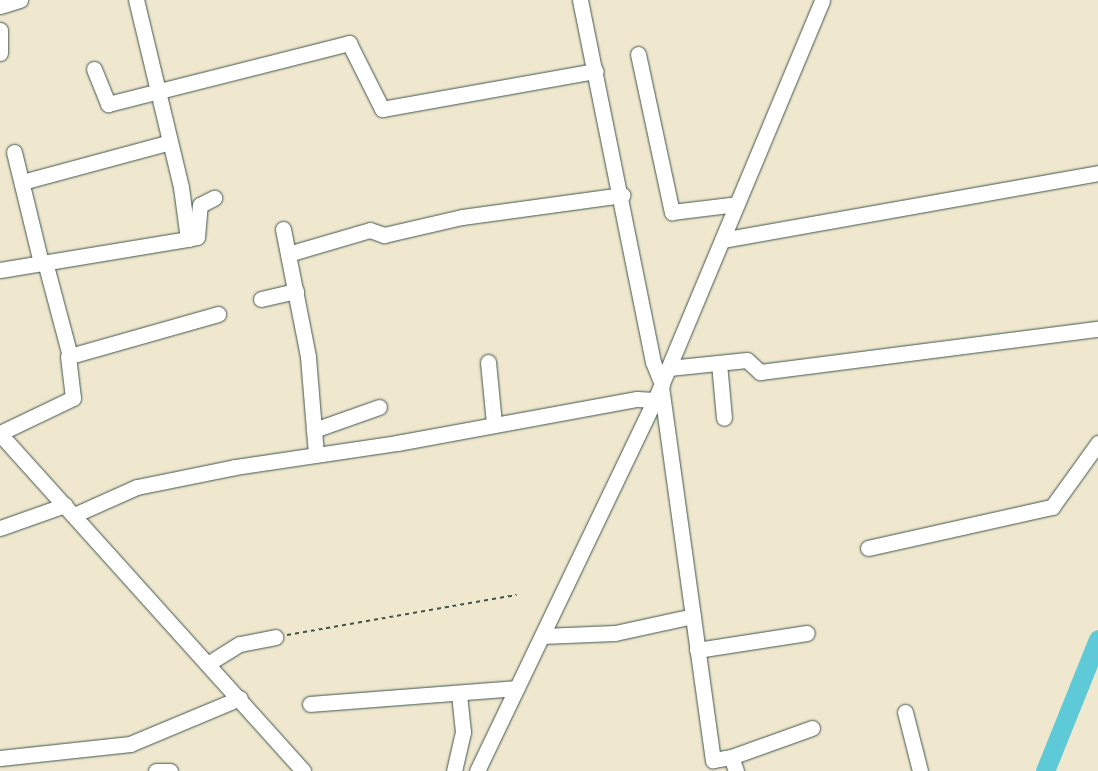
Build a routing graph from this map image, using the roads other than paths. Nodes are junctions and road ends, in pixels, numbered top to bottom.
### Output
1 (20, 0) edge
2 (136, 0) edge
3 (580, 0) edge
4 (822, 0) edge
5 (0, 6) edge
6 (0, 30) edge
7 (0, 53) edge
8 (638, 54) dead end
9 (94, 69) dead end
10 (596, 71) junction
11 (158, 92) junction
12 (170, 142) junction
13 (14, 152) dead end
14 (1098, 173) edge
15 (22, 182) junction
16 (623, 194) junction
17 (214, 198) dead end
18 (737, 204) junction
19 (283, 229) dead end
20 (188, 239) junction
21 (722, 240) junction
22 (288, 254) junction
23 (43, 263) junction
24 (0, 270) edge
25 (296, 291) junction
26 (261, 299) dead end
27 (218, 314) dead end
28 (1098, 329) edge
29 (68, 356) junction
30 (488, 362) dead end
31 (720, 363) junction
32 (669, 368) junction
33 (659, 390) junction
34 (379, 407) dead end
35 (724, 418) dead end
36 (494, 423) junction
37 (314, 430) junction
38 (0, 433) edge
39 (1098, 443) edge
40 (316, 455) junction
41 (69, 510) junction
42 (0, 528) edge
43 (868, 548) dead end
44 (693, 616) junction
45 (807, 633) dead end
46 (542, 636) junction
47 (275, 637) road end
48 (697, 650) junction
49 (209, 663) junction
50 (516, 688) junction
51 (459, 693) junction
52 (240, 698) junction
53 (310, 704) dead end
54 (905, 712) dead end
55 (812, 728) dead end
56 (0, 758) edge
57 (734, 764) edge
58 (156, 771) edge
59 (170, 771) edge
60 (303, 771) edge
61 (454, 771) edge
62 (477, 771) edge
63 (920, 771) edge

1 - 5 street
2 - 11 street
3 - 10 street
4 - 18 street
6 - 7 street
8 - 18 street
9 - 11 street
10 - 11 street
10 - 16 street
11 - 12 street
12 - 15 street
12 - 20 street
13 - 15 street
14 - 21 street
15 - 23 street
16 - 22 street
16 - 33 street
17 - 20 street
18 - 21 street
19 - 22 street
20 - 23 street
21 - 32 street
22 - 25 street
23 - 24 street
23 - 29 street
25 - 26 street
25 - 37 street
27 - 29 street
28 - 31 street
29 - 38 street
30 - 36 street
31 - 32 street
31 - 35 street
32 - 33 street
33 - 36 street
33 - 44 street
33 - 46 street
34 - 37 street
36 - 40 street
37 - 40 street
38 - 41 street
39 - 43 street
40 - 41 street
41 - 42 street
41 - 49 street
44 - 46 street
44 - 48 street
45 - 48 street
46 - 50 street
47 - 49 street
48 - 57 street
49 - 52 street
50 - 51 street
50 - 62 street
51 - 53 street
51 - 61 street
52 - 56 street
52 - 60 street
54 - 63 street
55 - 57 street
58 - 59 street

